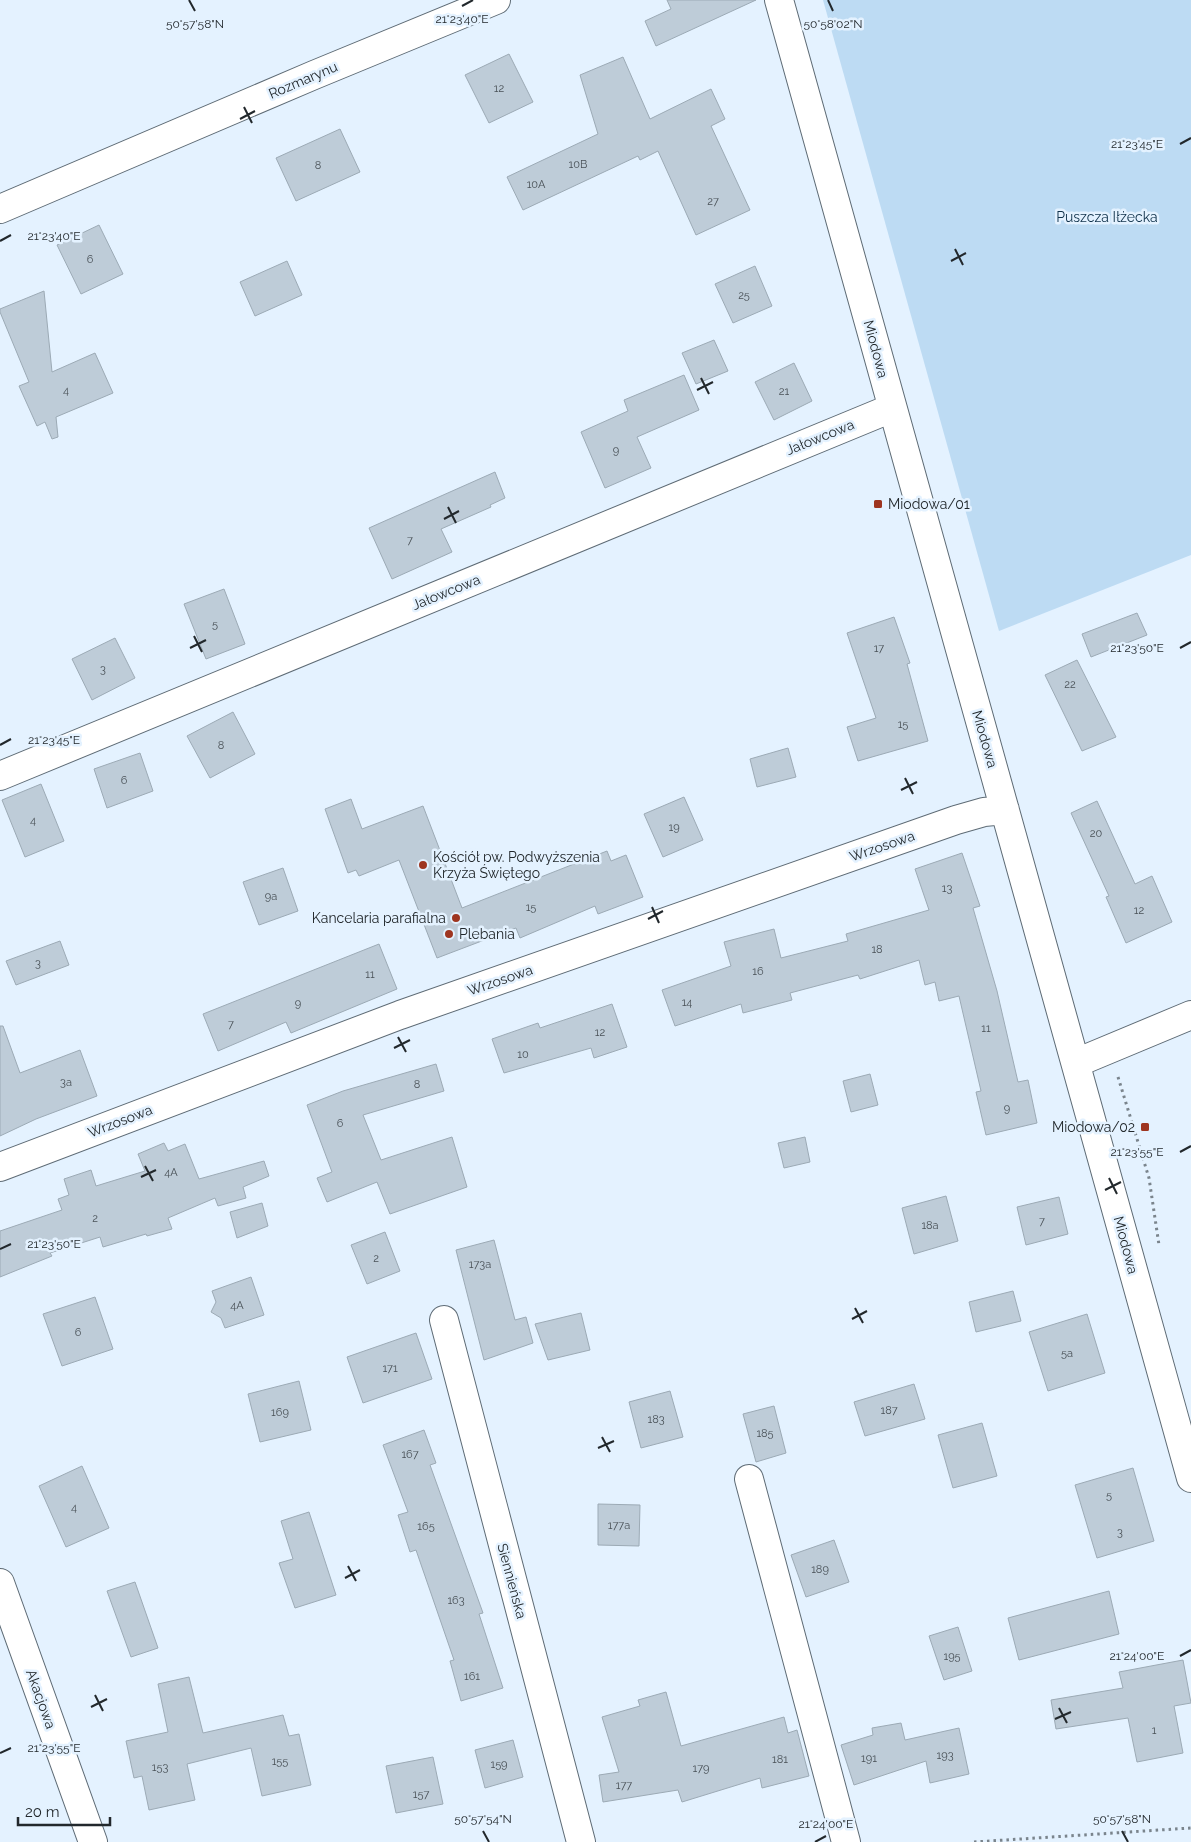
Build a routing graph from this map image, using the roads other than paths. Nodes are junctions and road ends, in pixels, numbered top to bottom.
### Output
1 (496, 0) edge
2 (779, 0) edge
3 (0, 209) edge
4 (892, 408) junction
5 (0, 776) edge
6 (1005, 810) junction
7 (1191, 1015) edge
8 (1076, 1063) junction
9 (0, 1167) edge
10 (444, 1320) dead end
11 (1191, 1478) edge
12 (749, 1479) dead end
13 (0, 1584) edge
14 (93, 1842) edge
15 (580, 1842) edge
16 (846, 1842) edge

1 - 3 street, Rozmarynu
2 - 4 street, Miodowa
4 - 5 street, Jałowcowa
4 - 6 street, Miodowa
6 - 8 street, Miodowa
6 - 9 street, Wrzosowa
7 - 8 street
8 - 11 street, Miodowa
10 - 15 street, Siennieńska
12 - 16 street
13 - 14 street, Akacjowa

